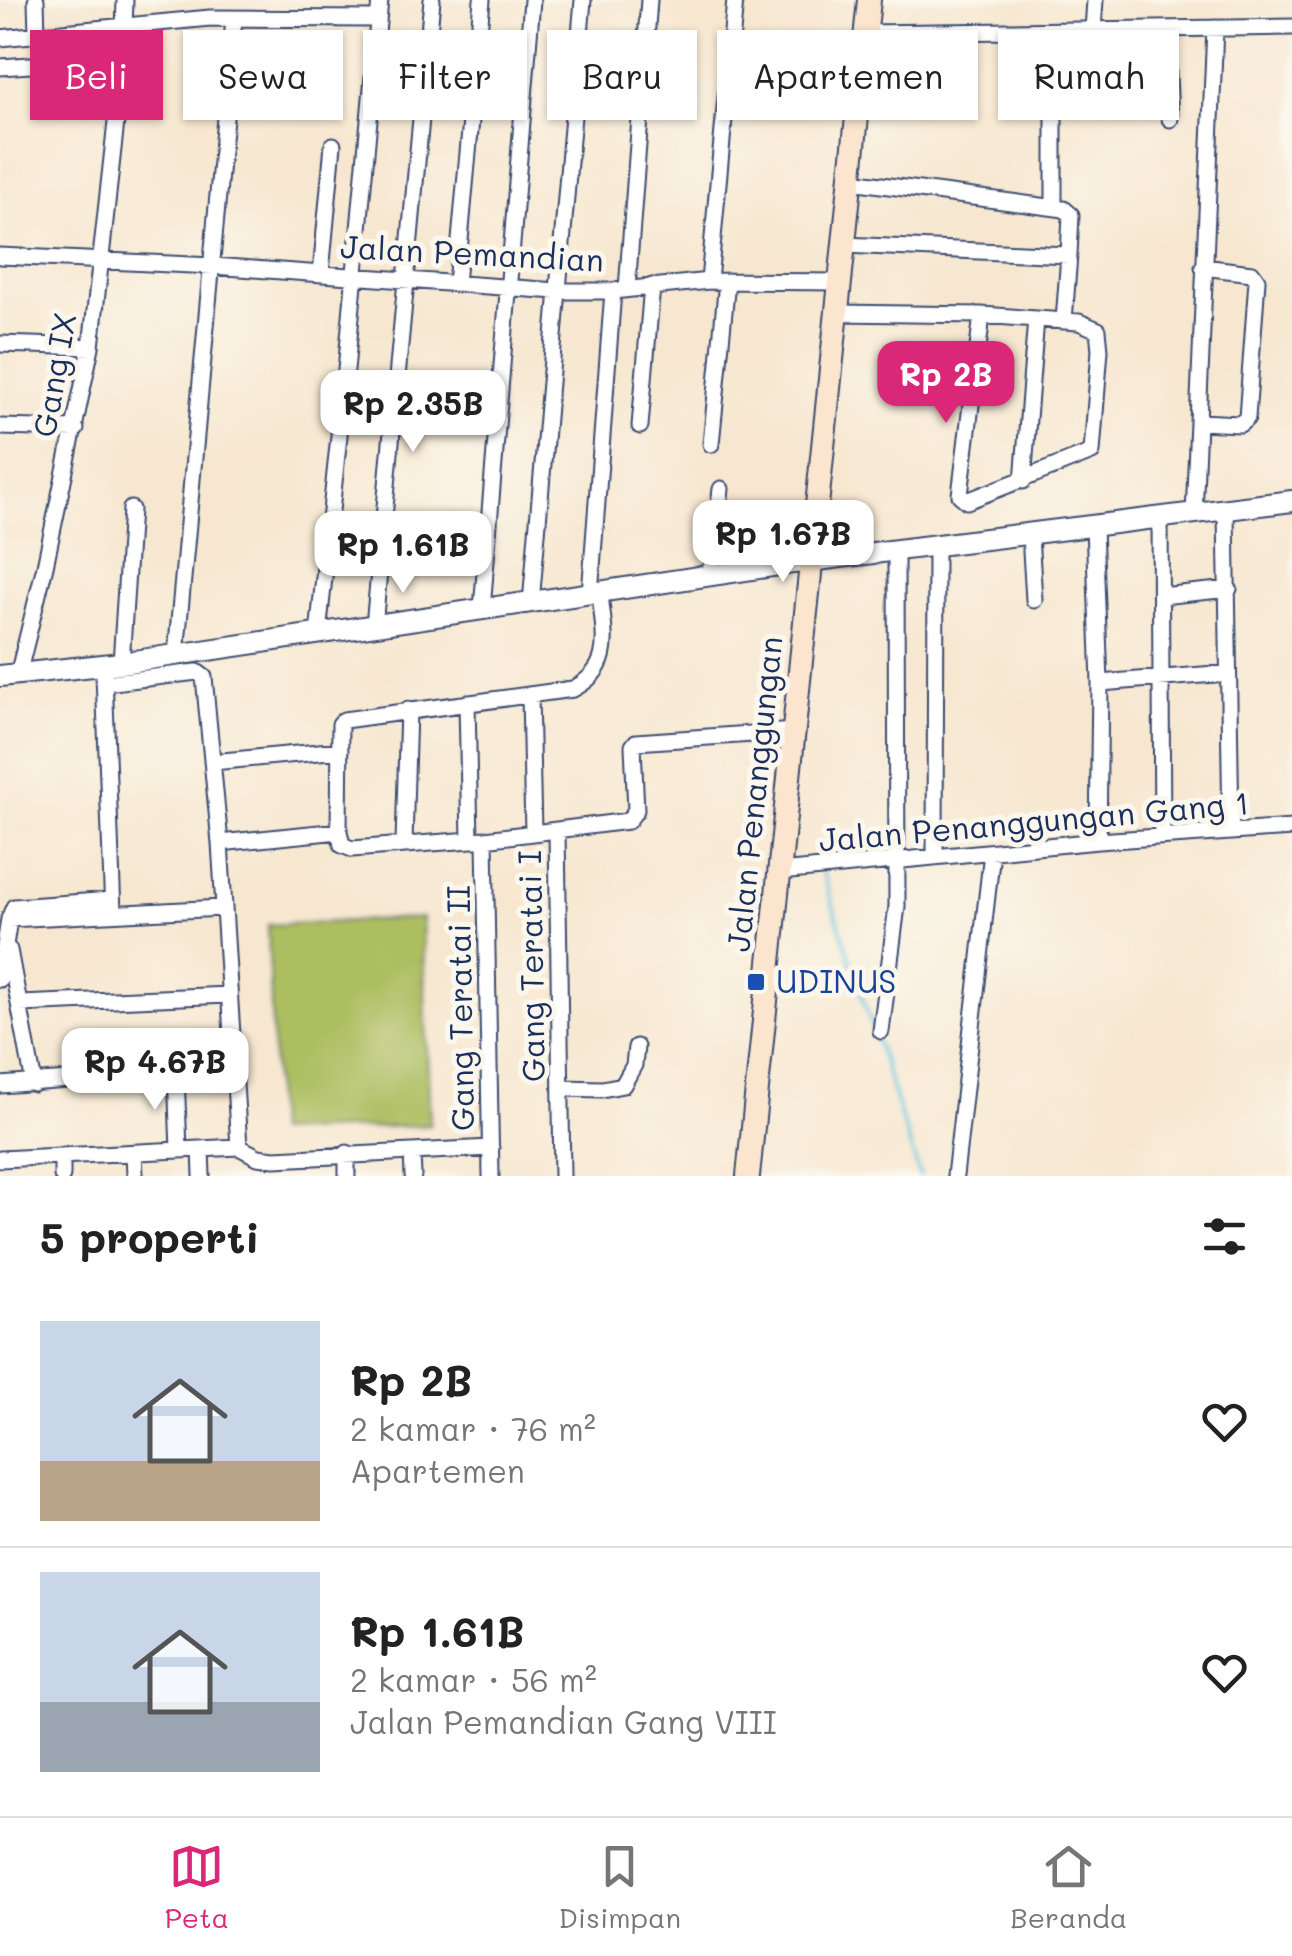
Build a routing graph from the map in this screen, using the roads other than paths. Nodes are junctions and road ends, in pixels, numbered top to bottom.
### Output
1 (36, 0) edge
2 (125, 0) edge
3 (380, 0) edge
4 (432, 0) edge
5 (482, 0) edge
6 (532, 0) edge
7 (582, 0) edge
8 (649, 0) edge
9 (735, 0) edge
10 (869, 0) edge
11 (1096, 0) edge
12 (234, 19) junction
13 (378, 19) junction
14 (124, 28) junction
15 (1215, 28) junction
16 (1292, 28) edge
17 (1166, 29) joint
18 (36, 30) edge
19 (95, 30) edge
20 (866, 30) edge
21 (1093, 30) edge
22 (1130, 30) edge
23 (30, 35) edge
24 (0, 38) edge
25 (30, 64) edge
26 (0, 66) edge
27 (116, 120) edge
28 (857, 120) edge
29 (1054, 120) edge
30 (333, 145) dead end
31 (851, 181) junction
32 (1054, 207) junction
33 (844, 245) junction
34 (1070, 254) junction
35 (0, 256) edge
36 (100, 259) junction
37 (213, 266) junction
38 (1203, 267) junction
39 (321, 273) junction
40 (354, 276) junction
41 (408, 280) junction
42 (709, 281) junction
43 (726, 281) junction
44 (840, 282) junction
45 (456, 284) junction
46 (652, 286) junction
47 (508, 288) junction
48 (620, 290) junction
49 (558, 292) junction
50 (837, 312) junction
51 (982, 315) junction
52 (1036, 319) junction
53 (1064, 321) junction
54 (0, 344) edge
55 (90, 347) junction
56 (1200, 422) junction
57 (640, 426) dead end
58 (0, 428) edge
59 (76, 429) junction
60 (710, 444) dead end
61 (1023, 481) junction
62 (721, 489) dead end
63 (1292, 501) edge
64 (131, 509) dead end
65 (1226, 511) junction
66 (1194, 514) junction
67 (1160, 519) junction
68 (1094, 528) junction
69 (1030, 536) junction
70 (936, 547) junction
71 (896, 552) junction
72 (812, 561) junction
73 (710, 576) junction
74 (1229, 589) junction
75 (595, 593) junction
76 (1161, 596) junction
77 (1034, 600) dead end
78 (531, 603) junction
79 (482, 609) junction
80 (374, 626) junction
81 (318, 634) junction
82 (176, 655) junction
83 (109, 671) junction
84 (1228, 673) junction
85 (9, 676) edge
86 (1161, 676) junction
87 (1100, 683) junction
88 (530, 695) junction
89 (466, 703) junction
90 (408, 710) junction
91 (795, 731) junction
92 (340, 750) junction
93 (212, 762) junction
94 (1292, 828) edge
95 (339, 831) junction
96 (557, 831) junction
97 (1232, 831) junction
98 (534, 833) junction
99 (1162, 836) junction
100 (478, 839) junction
101 (1098, 841) junction
102 (220, 842) junction
103 (404, 844) junction
104 (992, 852) junction
105 (936, 857) junction
106 (898, 861) junction
107 (780, 872) junction
108 (113, 907) junction
109 (222, 908) junction
110 (6, 936) junction
111 (0, 979) edge
112 (228, 995) junction
113 (21, 1004) junction
114 (881, 1031) dead end
115 (636, 1046) dead end
116 (234, 1068) junction
117 (176, 1074) junction
118 (0, 1084) edge
119 (34, 1084) junction
120 (562, 1088) junction
121 (240, 1146) junction
122 (491, 1148) junction
123 (201, 1149) junction
124 (179, 1150) junction
125 (134, 1152) junction
126 (412, 1152) junction
127 (347, 1153) junction
128 (62, 1156) junction
129 (0, 1159) edge
130 (276, 1168) edge
131 (62, 1176) edge
132 (135, 1176) edge
133 (202, 1176) edge
134 (347, 1176) edge
135 (413, 1176) edge
136 (492, 1176) edge
137 (562, 1176) edge
138 (748, 1176) edge
139 (955, 1176) edge

1 - 18 street
2 - 14 street, Gang IX
3 - 13 street
4 - 41 street
5 - 45 street
6 - 47 street
7 - 49 street
8 - 48 street
9 - 42 street
10 - 20 main road, Jalan Penanggungan
11 - 21 street
12 - 13 street
12 - 14 street
12 - 37 street
13 - 40 street
14 - 19 street
15 - 16 street
15 - 17 street
15 - 38 street
17 - 22 street
23 - 24 street
25 - 26 street
27 - 36 street, Gang IX
28 - 31 main road, Jalan Penanggungan
29 - 32 street
30 - 39 street
31 - 32 street
31 - 33 main road, Jalan Penanggungan
32 - 34 street
33 - 34 street
33 - 44 main road, Jalan Penanggungan
34 - 53 street
35 - 36 street, Jalan Pemandian
36 - 37 street, Jalan Pemandian
36 - 55 street, Gang IX
37 - 39 street, Jalan Pemandian
37 - 82 street
38 - 56 street
38 - 56 street
39 - 40 street, Jalan Pemandian
40 - 41 street, Jalan Pemandian
40 - 81 street
41 - 45 street, Jalan Pemandian
41 - 80 street
42 - 43 street, Jalan Pemandian
42 - 46 street, Jalan Pemandian
43 - 44 street, Jalan Pemandian
43 - 60 street
44 - 50 main road, Jalan Penanggungan
45 - 47 street, Jalan Pemandian
46 - 48 street, Jalan Pemandian
46 - 57 street
47 - 49 street, Jalan Pemandian
47 - 79 street
48 - 49 street, Jalan Pemandian
48 - 75 street
49 - 78 street
50 - 51 street
50 - 72 main road, Jalan Penanggungan
51 - 52 street
51 - 61 street
52 - 53 street
52 - 61 street
53 - 61 street
54 - 55 street
55 - 59 street, Gang IX
56 - 66 street
58 - 59 street
59 - 85 street, Gang IX
62 - 73 street
63 - 65 street
64 - 83 street
65 - 66 street
65 - 74 street
66 - 67 street
67 - 68 street
67 - 76 street
68 - 69 street
68 - 87 street
69 - 70 street
69 - 77 street
70 - 71 street
70 - 105 street
71 - 72 street
71 - 106 street
72 - 73 street
72 - 91 main road, Jalan Penanggungan
73 - 75 street
74 - 76 street
74 - 84 street
75 - 78 street
75 - 88 street
76 - 86 street
78 - 79 street
79 - 80 street
80 - 81 street
81 - 82 street
82 - 83 street
83 - 85 street
83 - 93 street
83 - 108 street
84 - 86 street
84 - 97 street
86 - 87 street
86 - 99 street
87 - 101 street
88 - 89 street
88 - 98 street
89 - 90 street
89 - 100 street, Gang Teratai II
90 - 92 street
90 - 103 street
91 - 96 street, Gang Teratai I
91 - 107 main road, Jalan Penanggungan
92 - 93 street
92 - 95 street
93 - 102 street
94 - 97 street, Jalan Penanggungan Gang 1
95 - 102 street
95 - 103 street
96 - 98 street
96 - 120 street, Gang Teratai I
97 - 99 street, Jalan Penanggungan Gang 1
98 - 100 street
99 - 101 street, Jalan Penanggungan Gang 1
100 - 103 street
100 - 122 street, Gang Teratai II
101 - 104 street, Jalan Penanggungan Gang 1
102 - 109 street
104 - 105 street, Jalan Penanggungan Gang 1
104 - 139 street
105 - 106 street, Jalan Penanggungan Gang 1
106 - 107 street, Jalan Penanggungan Gang 1
106 - 114 street
107 - 138 main road, Jalan Penanggungan
108 - 109 street
108 - 110 street
109 - 112 street
110 - 111 street
110 - 113 street
112 - 113 street
112 - 116 street
113 - 119 street
115 - 120 street
116 - 117 street
116 - 121 street
117 - 119 street
117 - 124 street
118 - 119 street
120 - 137 street, Gang Teratai I
121 - 123 street
121 - 130 street
122 - 126 street
122 - 136 street, Gang Teratai II
123 - 124 street
123 - 133 street
124 - 125 street
125 - 128 street
125 - 132 street
126 - 127 street
126 - 135 street
127 - 130 street
127 - 134 street
128 - 129 street
128 - 131 street

